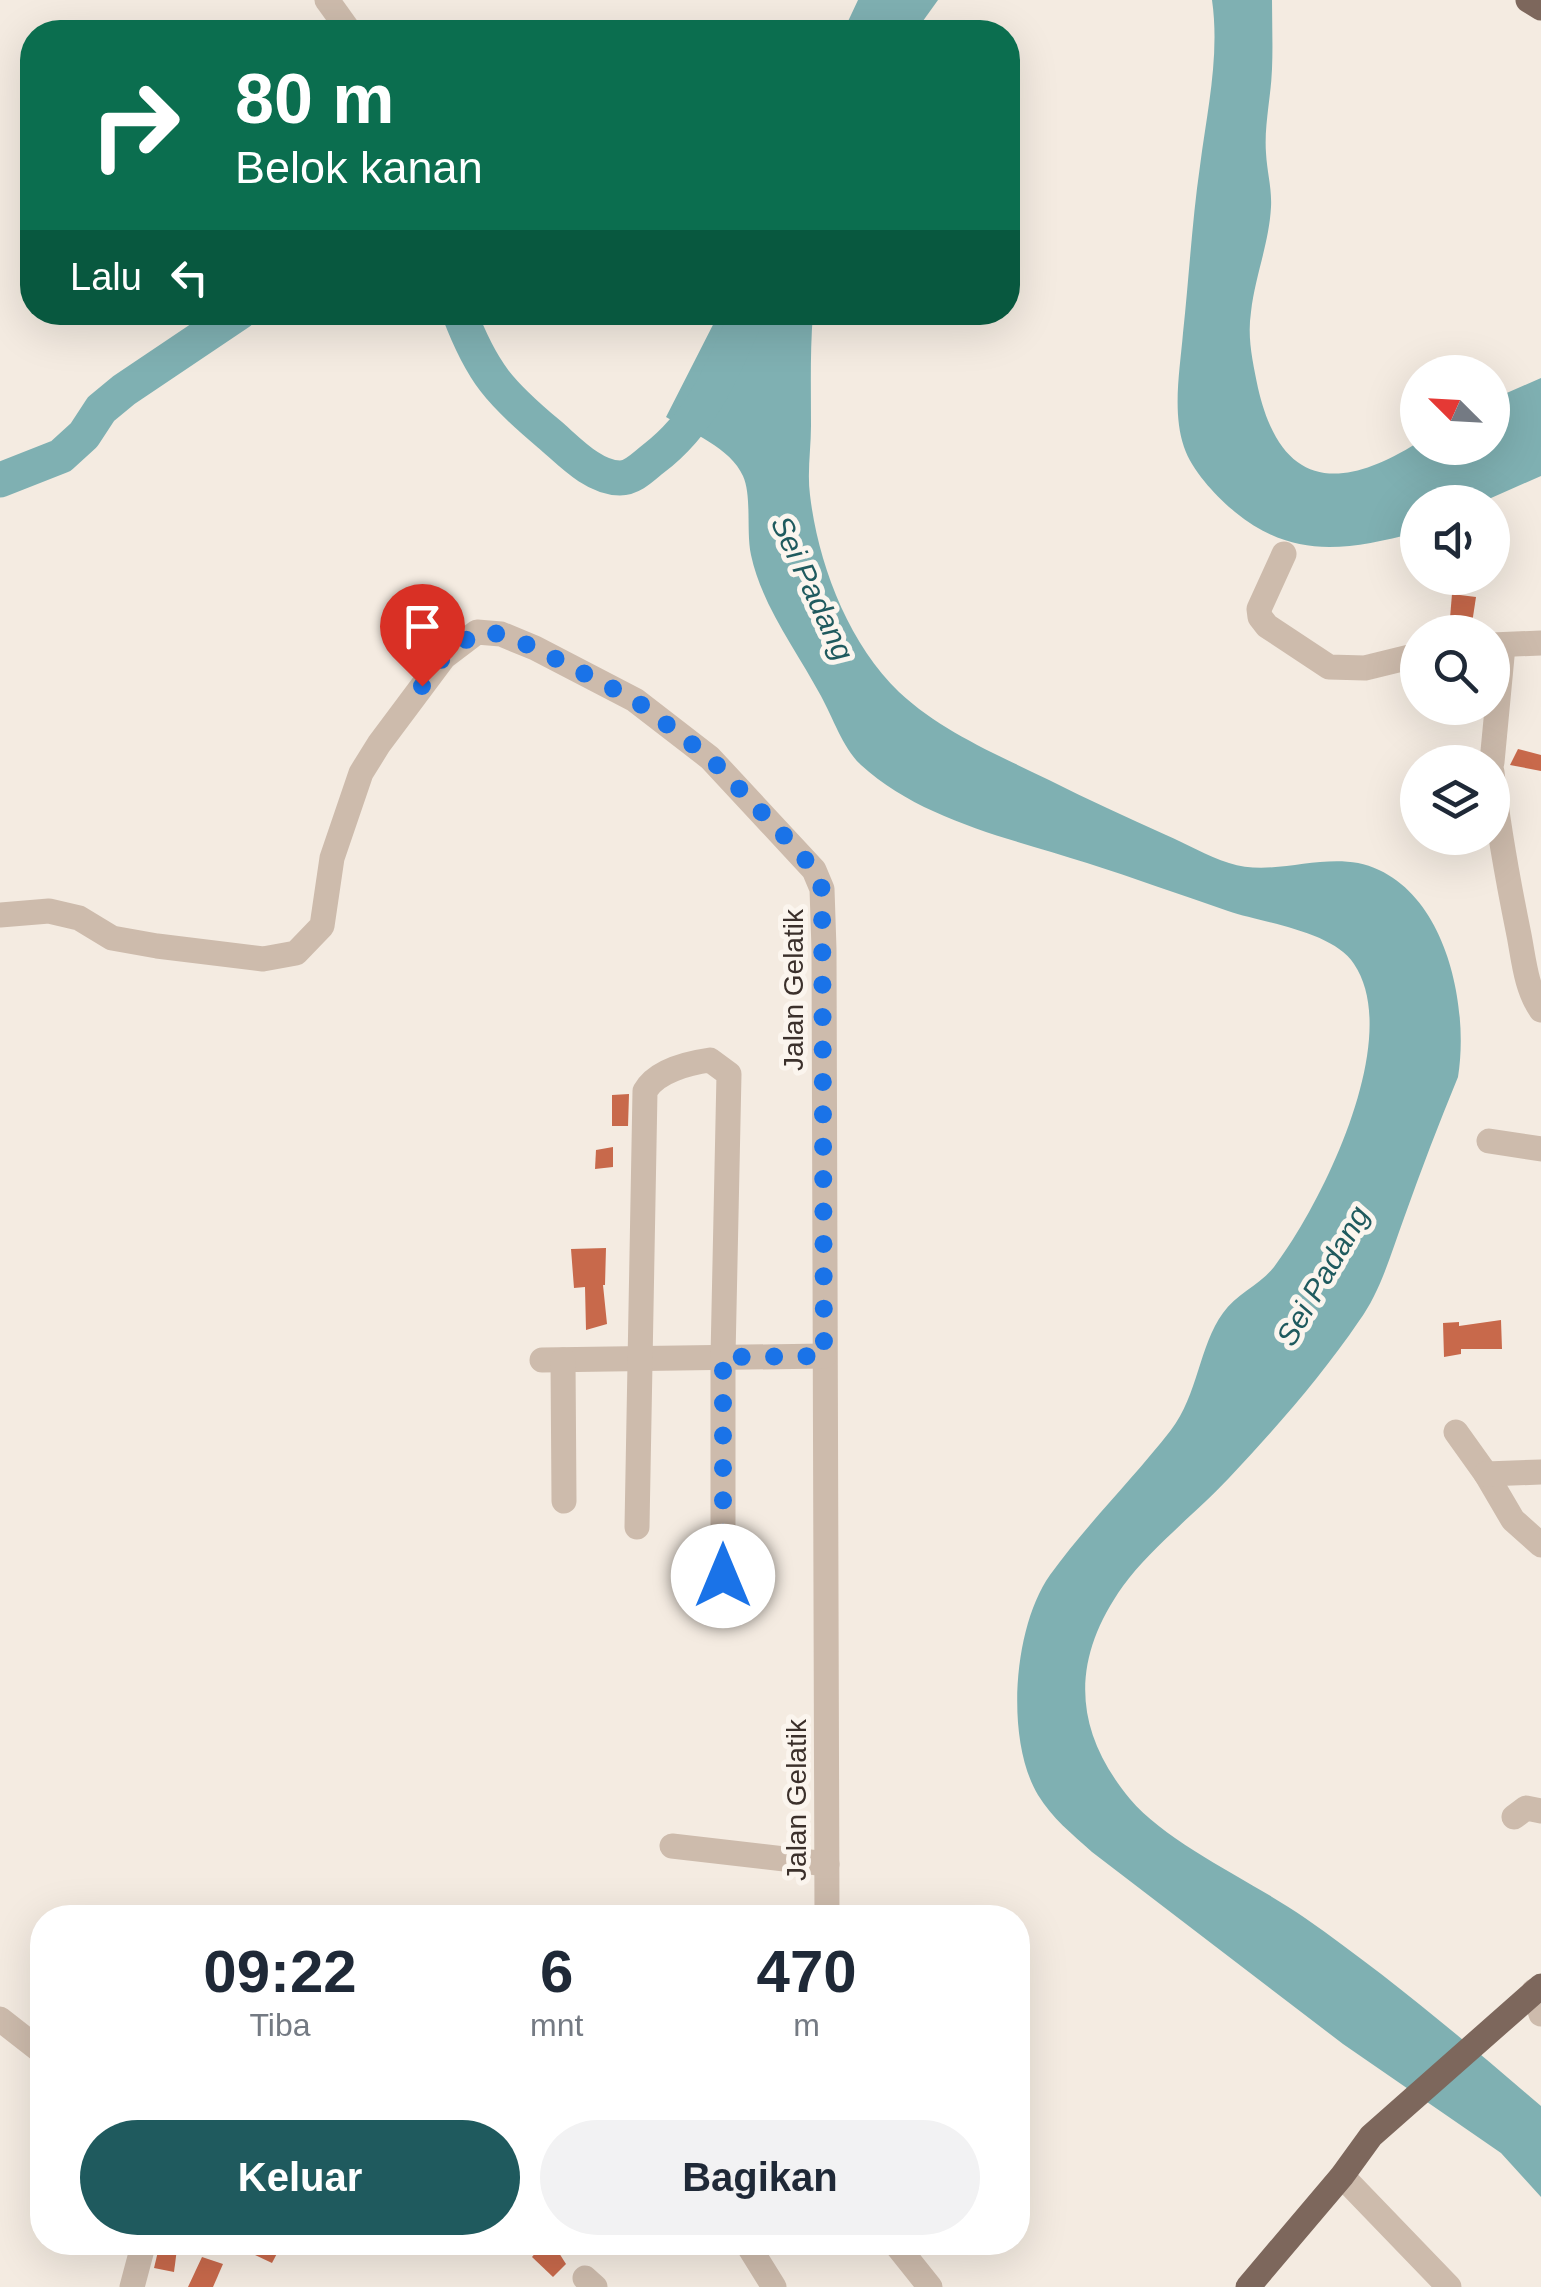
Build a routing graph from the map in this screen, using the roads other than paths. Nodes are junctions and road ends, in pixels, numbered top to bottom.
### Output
1 (1528, 0) edge
2 (1541, 8) edge
3 (1284, 554) dead end
4 (1541, 642) edge
5 (1510, 644) edge
6 (1400, 659) edge
7 (1503, 855) edge
8 (0, 915) edge
9 (1517, 925) junction
10 (1541, 940) edge
11 (1541, 1010) edge
12 (1490, 1140) dead end
13 (1541, 1149) edge
14 (824, 1356) junction
15 (723, 1357) junction
16 (642, 1358) junction
17 (1456, 1432) dead end
18 (1541, 1472) edge
19 (1486, 1474) junction
20 (564, 1500) dead end
21 (637, 1527) dead end
22 (1541, 1545) edge
23 (724, 1612) dead end
24 (1541, 1811) edge
25 (1514, 1818) dead end
26 (672, 1846) dead end
27 (827, 1864) junction
28 (827, 1905) edge
29 (1539, 1997) edge
30 (0, 2020) edge
31 (30, 2043) edge
32 (1342, 2176) junction
33 (141, 2255) edge
34 (754, 2255) edge
35 (904, 2255) edge
36 (132, 2287) edge
37 (774, 2287) edge
38 (930, 2287) edge
39 (1248, 2287) edge
40 (1449, 2287) edge

1 - 2 main road
3 - 6 street
4 - 5 street
7 - 9 street
8 - 14 street, Jalan Gelatik
9 - 10 street
9 - 11 street
12 - 13 street
14 - 15 street
14 - 27 street, Jalan Gelatik
15 - 16 street
15 - 16 street
15 - 23 street
16 - 20 street
16 - 21 street
17 - 19 street
18 - 19 street
19 - 22 street
24 - 25 street
26 - 27 street
27 - 28 street, Jalan Gelatik
29 - 32 main road
30 - 31 street
32 - 39 main road
32 - 40 street
33 - 36 street
34 - 37 street
35 - 38 street

